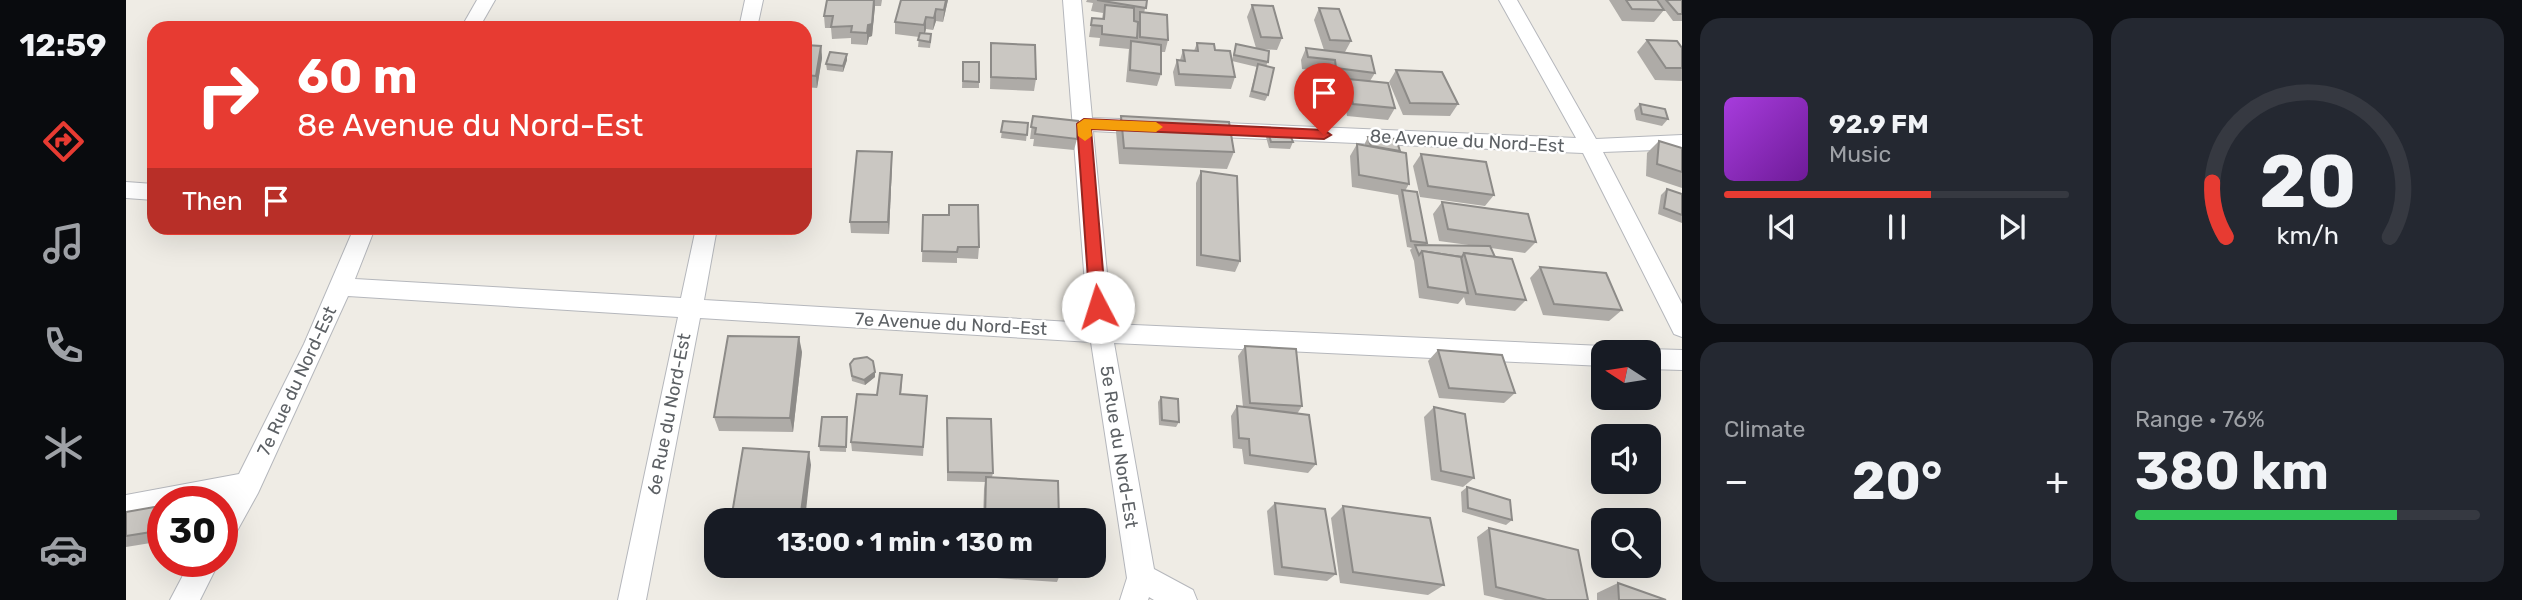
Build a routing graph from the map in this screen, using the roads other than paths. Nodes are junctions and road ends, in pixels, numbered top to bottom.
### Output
1 (486, 0) edge
2 (754, 0) edge
3 (1072, 0) edge
4 (1508, 0) edge
5 (474, 21) edge
6 (750, 21) edge
7 (1084, 124) junction
8 (1682, 142) edge
9 (1590, 146) junction
10 (126, 190) edge
11 (147, 192) edge
12 (361, 235) edge
13 (706, 235) edge
14 (341, 287) junction
15 (691, 309) junction
16 (1682, 327) edge
17 (1101, 333) junction
18 (1591, 355) edge
19 (1661, 359) edge
20 (1682, 360) edge
21 (249, 484) junction
22 (238, 503) edge
23 (126, 508) edge
24 (197, 577) edge
25 (1138, 589) edge
26 (184, 600) edge
27 (632, 600) edge
28 (1183, 600) edge

1 - 5 street
2 - 6 street
3 - 7 street, 5e Rue du Nord-Est
4 - 9 street
7 - 9 street, 8e Avenue du Nord-Est
7 - 17 street, 5e Rue du Nord-Est
8 - 9 street, 8e Avenue du Nord-Est
9 - 16 street
10 - 11 street
12 - 14 street, 7e Rue du Nord-Est
13 - 15 street, 6e Rue du Nord-Est
14 - 15 street, 7e Avenue du Nord-Est
14 - 21 street, 7e Rue du Nord-Est
15 - 17 street, 7e Avenue du Nord-Est
15 - 27 street, 6e Rue du Nord-Est
17 - 18 street, 7e Avenue du Nord-Est
17 - 25 street, 5e Rue du Nord-Est
19 - 20 street
21 - 22 street, 7e Rue du Nord-Est
21 - 23 street
24 - 26 street
25 - 28 street

